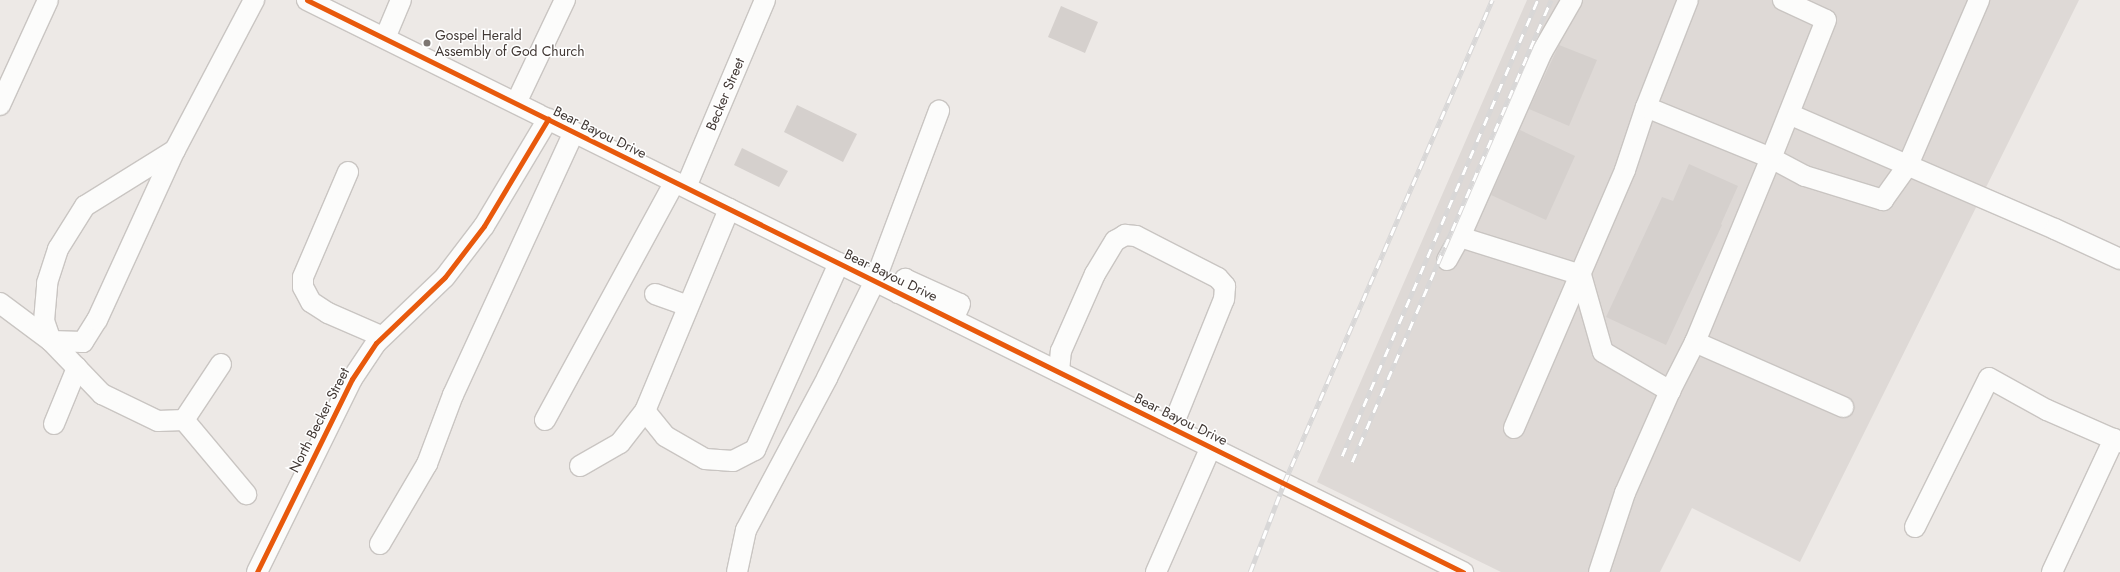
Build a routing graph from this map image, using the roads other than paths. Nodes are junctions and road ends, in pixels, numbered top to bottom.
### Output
1 (48, 0) edge
2 (254, 0) edge
3 (307, 0) edge
4 (401, 0) edge
5 (565, 0) edge
6 (765, 0) edge
7 (1572, 0) edge
8 (1688, 0) edge
9 (1783, 0) edge
10 (1979, 0) edge
11 (385, 38) junction
12 (516, 103) junction
13 (0, 105) edge
14 (1646, 107) junction
15 (939, 111) dead end
16 (1789, 114) junction
17 (548, 119) junction
18 (574, 132) junction
19 (175, 150) junction
20 (1771, 158) junction
21 (1908, 165) junction
22 (348, 172) dead end
23 (680, 185) junction
24 (729, 209) junction
25 (1460, 237) junction
26 (2120, 259) edge
27 (1447, 260) dead end
28 (840, 263) junction
29 (1581, 275) junction
30 (875, 281) junction
31 (655, 294) dead end
32 (0, 303) edge
33 (688, 306) junction
34 (381, 336) junction
35 (51, 341) junction
36 (1695, 342) junction
37 (221, 364) dead end
38 (77, 368) junction
39 (1059, 372) junction
40 (1670, 391) junction
41 (1843, 407) dead end
42 (645, 411) junction
43 (184, 420) junction
44 (545, 420) dead end
45 (54, 424) dead end
46 (1172, 428) junction
47 (1514, 428) dead end
48 (2117, 440) edge
49 (1211, 447) junction
50 (580, 466) dead end
51 (246, 494) dead end
52 (1915, 527) dead end
53 (380, 544) dead end
54 (257, 572) edge
55 (737, 572) edge
56 (1156, 572) edge
57 (1463, 572) edge
58 (1599, 572) edge
59 (2052, 572) edge

1 - 13 street
2 - 19 street
3 - 11 street, Bear Bayou Drive
4 - 11 street
5 - 12 street
6 - 23 street, Becker Street
7 - 25 street
8 - 14 street
9 - 16 street
10 - 21 street
11 - 12 street, Bear Bayou Drive
12 - 17 street, Bear Bayou Drive
14 - 20 street
14 - 29 street
15 - 30 street
16 - 20 street
16 - 21 street
17 - 18 street, Bear Bayou Drive
17 - 34 street, North Becker Street
18 - 23 street, Bear Bayou Drive
18 - 53 street
19 - 35 street
19 - 35 street
20 - 21 street
20 - 36 street
21 - 26 street
22 - 34 street
23 - 24 street, Bear Bayou Drive
23 - 44 street, Becker Street
24 - 28 street, Bear Bayou Drive
24 - 33 street
25 - 27 street
25 - 29 street
28 - 30 street, Bear Bayou Drive
28 - 42 street
29 - 40 street
29 - 47 street
30 - 39 street, Bear Bayou Drive
30 - 55 street
31 - 33 street
32 - 35 street
33 - 42 street
34 - 54 street, North Becker Street
35 - 38 street
36 - 40 street
36 - 41 street
37 - 43 street
38 - 43 street
38 - 45 street
39 - 46 street, Bear Bayou Drive
39 - 46 street
40 - 58 street
42 - 50 street
43 - 51 street
46 - 49 street, Bear Bayou Drive
48 - 52 street
48 - 59 street
49 - 56 street
49 - 57 street, Bear Bayou Drive

